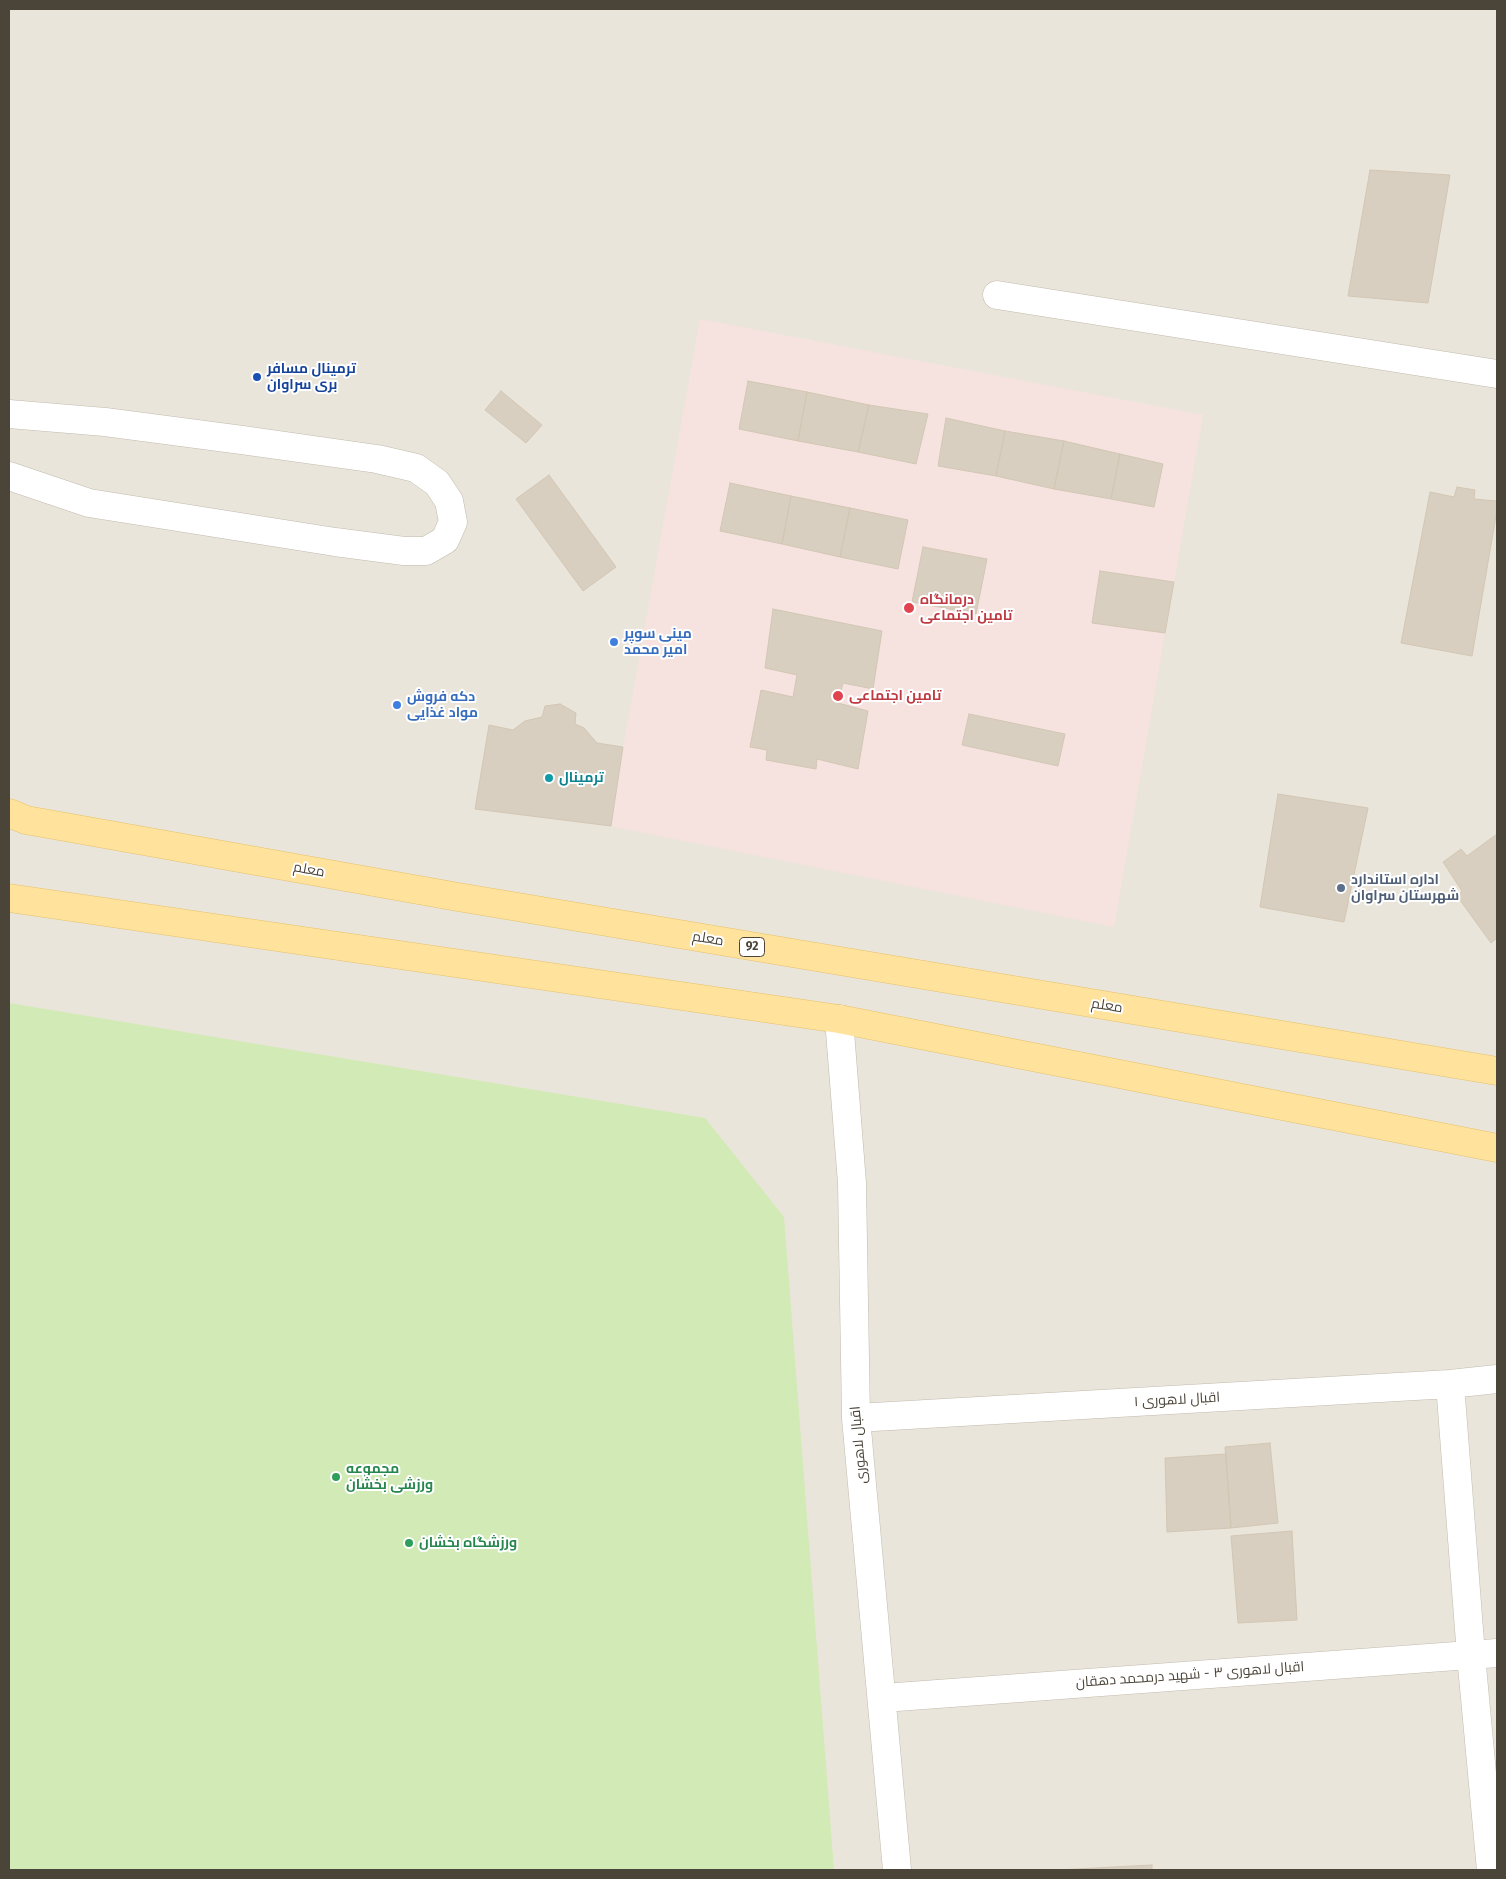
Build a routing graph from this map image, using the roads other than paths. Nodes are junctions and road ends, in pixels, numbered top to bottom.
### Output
1 (997, 295) dead end
2 (1497, 374) edge
3 (9, 414) edge
4 (9, 476) edge
5 (9, 813) edge
6 (9, 898) edge
7 (839, 1019) junction
8 (1497, 1071) edge
9 (1497, 1148) edge
10 (1497, 1378) edge
11 (1450, 1384) junction
12 (856, 1418) junction
13 (1484, 1654) edge
14 (883, 1698) junction
15 (897, 1870) edge
16 (1490, 1870) edge

1 - 2 street
3 - 4 street
5 - 8 main road, معلم / 92
6 - 7 main road
7 - 9 main road
7 - 12 street, اقبال لاهوری
10 - 11 street, اقبال لاهوری ۱
11 - 12 street, اقبال لاهوری ۱
11 - 13 street
12 - 14 street, اقبال لاهوری
13 - 14 street, اقبال لاهوری ۳ - شهید درمحمد دهقان
13 - 16 street
14 - 15 street, اقبال لاهوری

